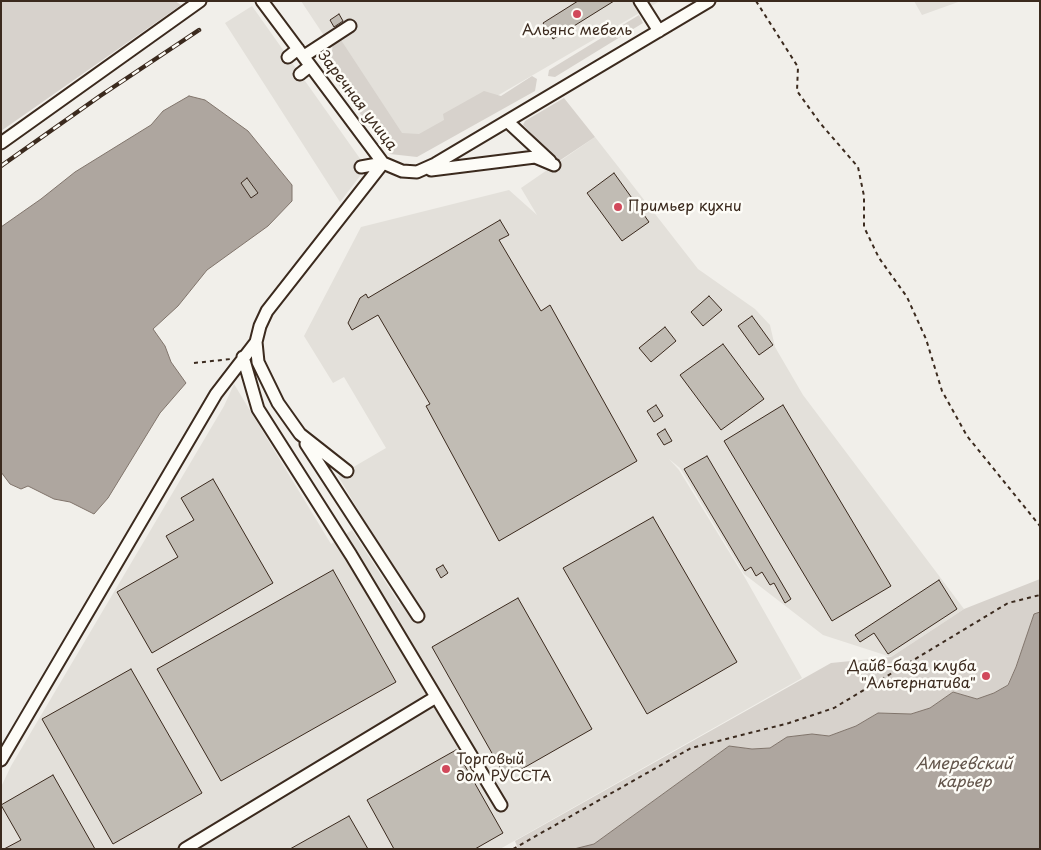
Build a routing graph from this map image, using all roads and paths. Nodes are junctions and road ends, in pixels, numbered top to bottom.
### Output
1 (200, 1) edge
2 (262, 1) edge
3 (640, 1) edge
4 (709, 1) edge
5 (756, 1) edge
6 (697, 4) edge
7 (350, 26) dead end
8 (658, 31) junction
9 (288, 57) dead end
10 (304, 57) junction
11 (300, 74) dead end
12 (508, 122) junction
13 (1, 143) edge
14 (383, 163) junction
15 (361, 167) dead end
16 (417, 172) junction
17 (256, 342) junction
18 (243, 358) junction
19 (194, 363) dead end
20 (300, 434) junction
21 (347, 471) dead end
22 (1040, 526) edge
23 (1040, 595) edge
24 (418, 616) dead end
25 (436, 697) junction
26 (1, 760) edge
27 (501, 805) dead end
28 (185, 849) edge
29 (513, 849) edge

1 - 13 street
2 - 10 street, Заречная улица
3 - 8 street
4 - 6 street
5 - 22 path
6 - 8 street
7 - 10 street
8 - 12 street
9 - 10 street
10 - 11 street
10 - 14 street, Заречная улица
12 - 16 street
12 - 16 street, Заречная улица
14 - 15 street
14 - 16 street, Заречная улица
14 - 17 street
17 - 18 street
17 - 20 street
18 - 19 path
18 - 25 street
18 - 26 street
20 - 21 street
20 - 24 street
23 - 29 path
25 - 27 street
25 - 28 street

